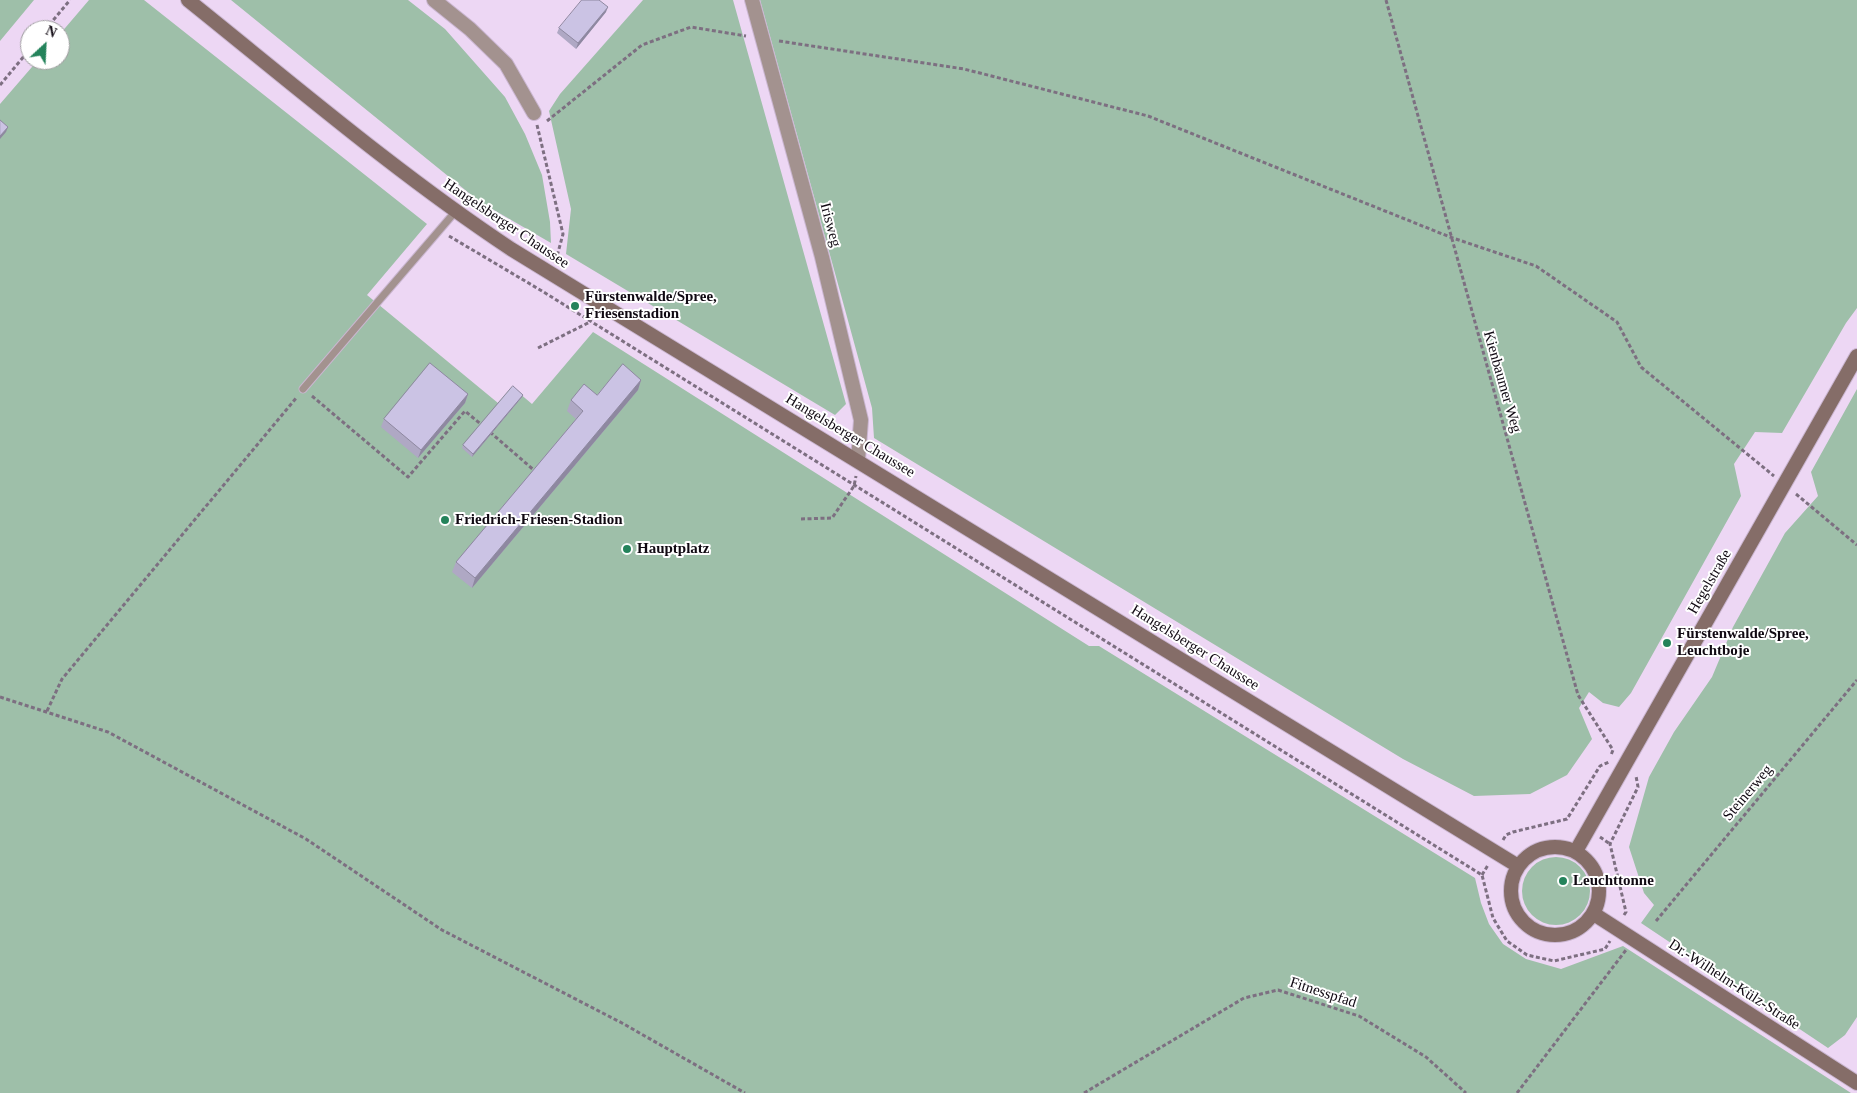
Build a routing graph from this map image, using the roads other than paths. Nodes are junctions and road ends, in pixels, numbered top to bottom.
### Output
1 (188, 0) edge
2 (434, 0) edge
3 (752, 0) edge
4 (534, 113) road end
5 (455, 212) junction
6 (1857, 356) edge
7 (303, 389) road end
8 (858, 460) junction
9 (1576, 851) junction
10 (1518, 866) junction
11 (1594, 914) junction
12 (1857, 1083) edge

1 - 5 main road, Hangelsberger Chaussee
2 - 4 street
3 - 8 street, Irisweg
5 - 7 lane
5 - 8 main road, Hangelsberger Chaussee
6 - 9 main road, Hegelstraße
8 - 10 main road, Hangelsberger Chaussee
9 - 10 main road
9 - 11 main road
10 - 11 main road
11 - 12 main road, Dr.-Wilhelm-Külz-Straße

